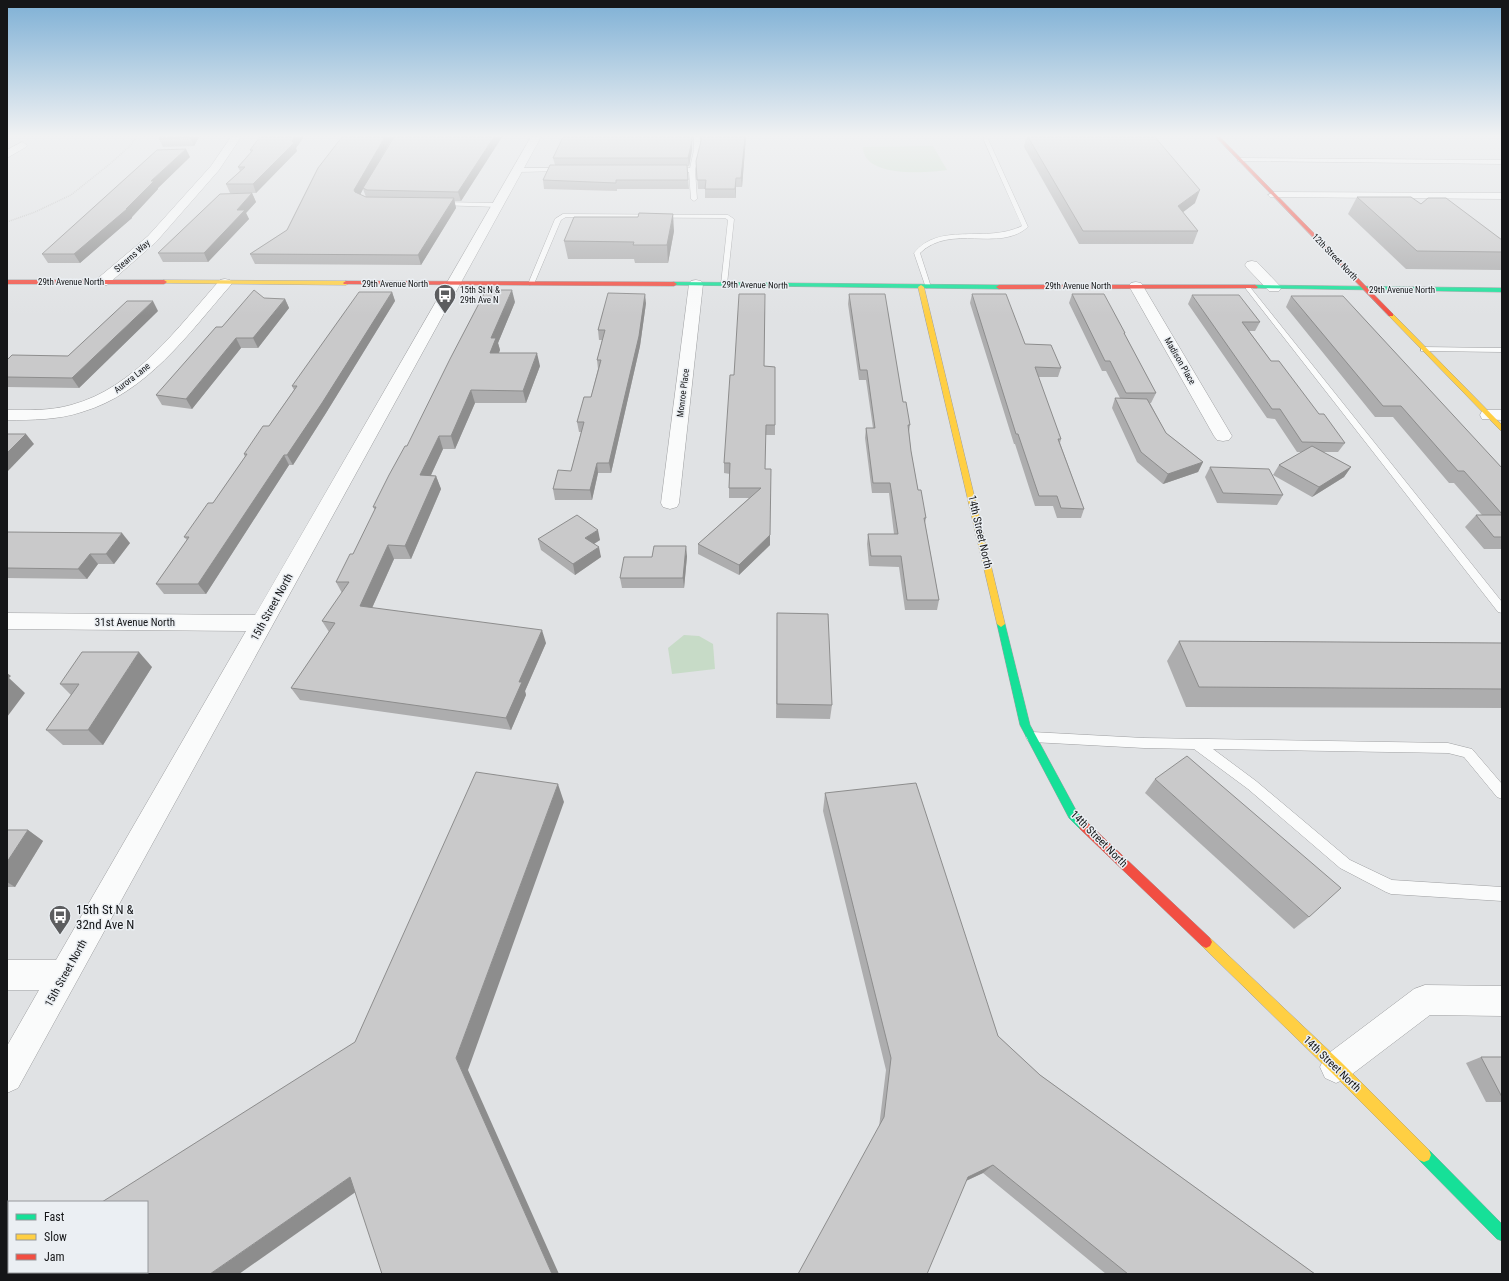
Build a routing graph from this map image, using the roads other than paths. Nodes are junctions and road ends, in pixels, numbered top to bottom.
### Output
1 (189, 197) edge
2 (503, 197) edge
3 (1011, 197) edge
4 (1276, 197) edge
5 (432, 204) edge
6 (498, 205) junction
7 (1252, 265) dead end
8 (7, 282) edge
9 (102, 282) junction
10 (225, 283) junction
11 (454, 284) junction
12 (531, 284) junction
13 (696, 284) junction
14 (724, 284) junction
15 (1136, 286) junction
16 (924, 287) junction
17 (1248, 288) junction
18 (1274, 288) junction
19 (1366, 290) junction
20 (1502, 290) edge
21 (1424, 349) junction
22 (1502, 350) edge
23 (7, 415) edge
24 (1495, 415) edge
25 (1502, 429) edge
26 (1223, 436) dead end
27 (670, 503) dead end
28 (1502, 609) edge
29 (7, 622) edge
30 (263, 623) junction
31 (1032, 737) junction
32 (1196, 743) junction
33 (1502, 793) edge
34 (1502, 894) edge
35 (7, 975) edge
36 (64, 975) junction
37 (1502, 1001) edge
38 (1336, 1067) junction
39 (7, 1077) edge
40 (1502, 1234) edge

1 - 9 street, Stearns Way
2 - 6 street, 15th Street North
3 - 16 lane
4 - 19 street, 12th Street North
5 - 6 lane
6 - 11 street, 15th Street North
7 - 18 street
8 - 9 street, 29th Avenue North
9 - 10 street, 29th Avenue North
10 - 11 street, 29th Avenue North
10 - 23 street, Aurora Lane
11 - 12 street, 29th Avenue North
11 - 30 street, 15th Street North
12 - 13 street, 29th Avenue North
12 - 14 lane
13 - 14 street, 29th Avenue North
13 - 27 street, Monroe Place
14 - 16 street, 29th Avenue North
15 - 16 street, 29th Avenue North
15 - 17 street, 29th Avenue North
15 - 26 street, Madison Place
16 - 31 street, 14th Street North
17 - 18 street, 29th Avenue North
17 - 28 lane
18 - 19 street, 29th Avenue North
19 - 20 street, 29th Avenue North
19 - 21 street, 12th Street North
21 - 22 lane
21 - 24 street, 12th Street North
24 - 25 street, 12th Street North
29 - 30 street, 31st Avenue North
30 - 36 street, 15th Street North
31 - 32 lane
31 - 38 street, 14th Street North
32 - 33 lane
32 - 34 lane
35 - 36 street
36 - 39 street, 15th Street North
37 - 38 street
38 - 40 street, 14th Street North

